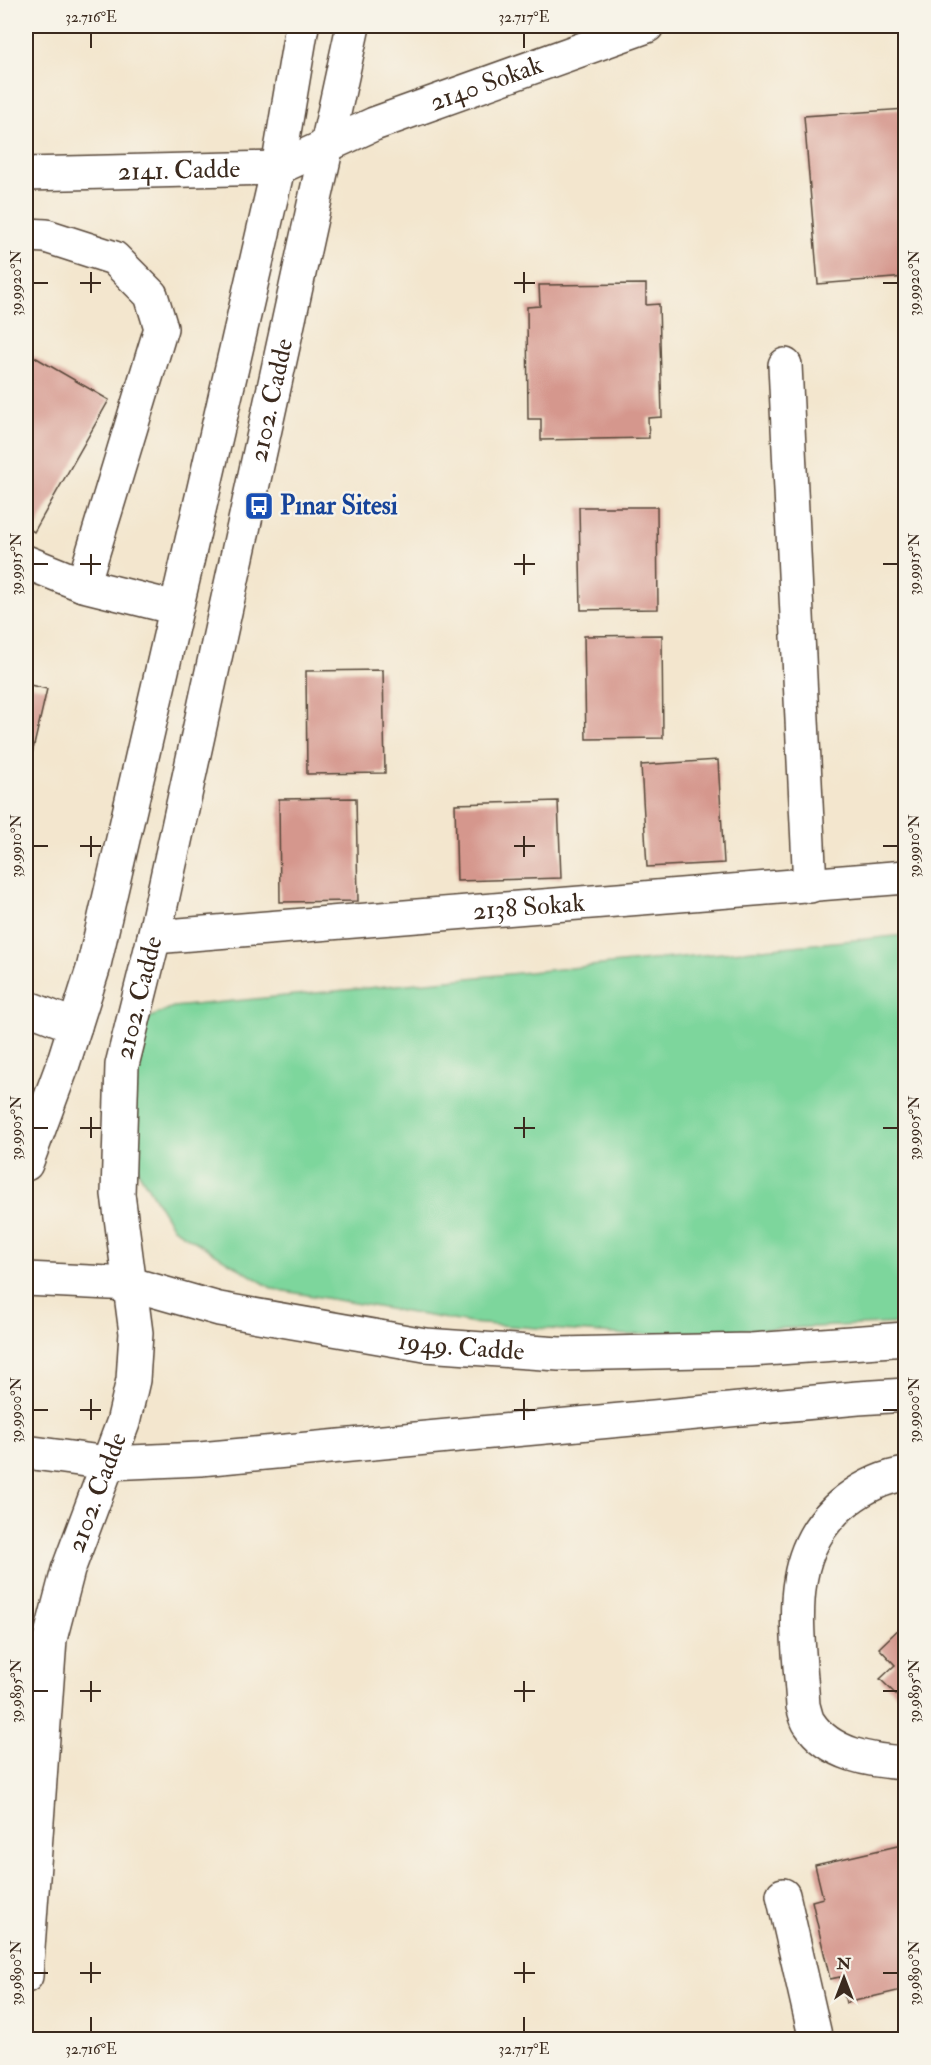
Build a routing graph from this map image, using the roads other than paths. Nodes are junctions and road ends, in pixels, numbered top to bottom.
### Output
1 (302, 26) edge
2 (353, 26) edge
3 (647, 26) edge
4 (327, 146) junction
5 (278, 168) junction
6 (26, 174) edge
7 (26, 235) edge
8 (785, 365) dead end
9 (26, 562) edge
10 (83, 585) junction
11 (176, 608) junction
12 (906, 877) edge
13 (810, 886) junction
14 (154, 937) junction
15 (26, 1007) edge
16 (75, 1026) junction
17 (26, 1164) edge
18 (26, 1280) edge
19 (131, 1284) junction
20 (906, 1339) edge
21 (906, 1395) edge
22 (26, 1452) edge
23 (108, 1463) junction
24 (906, 1474) edge
25 (906, 1763) edge
26 (783, 1895) dead end
27 (26, 1976) edge
28 (816, 2040) edge

1 - 5 street, 2102. Cadde
2 - 4 street, 2102. Cadde
3 - 4 street, 2140 Sokak
4 - 5 street, 2141. Cadde
4 - 14 street, 2102. Cadde
5 - 6 street, 2141. Cadde
5 - 11 street, 2102. Cadde
7 - 10 street
8 - 13 street
9 - 10 street
10 - 11 street
11 - 16 street, 2102. Cadde
12 - 13 street, 2138 Sokak
13 - 14 street, 2138 Sokak
14 - 19 street, 2102. Cadde
15 - 16 street
16 - 17 street, 2102. Cadde
18 - 19 street, 1949. Cadde
19 - 20 street, 1949. Cadde
19 - 23 street, 2102. Cadde
21 - 23 street
22 - 23 street
23 - 27 street, 2102. Cadde
24 - 25 street
26 - 28 street

